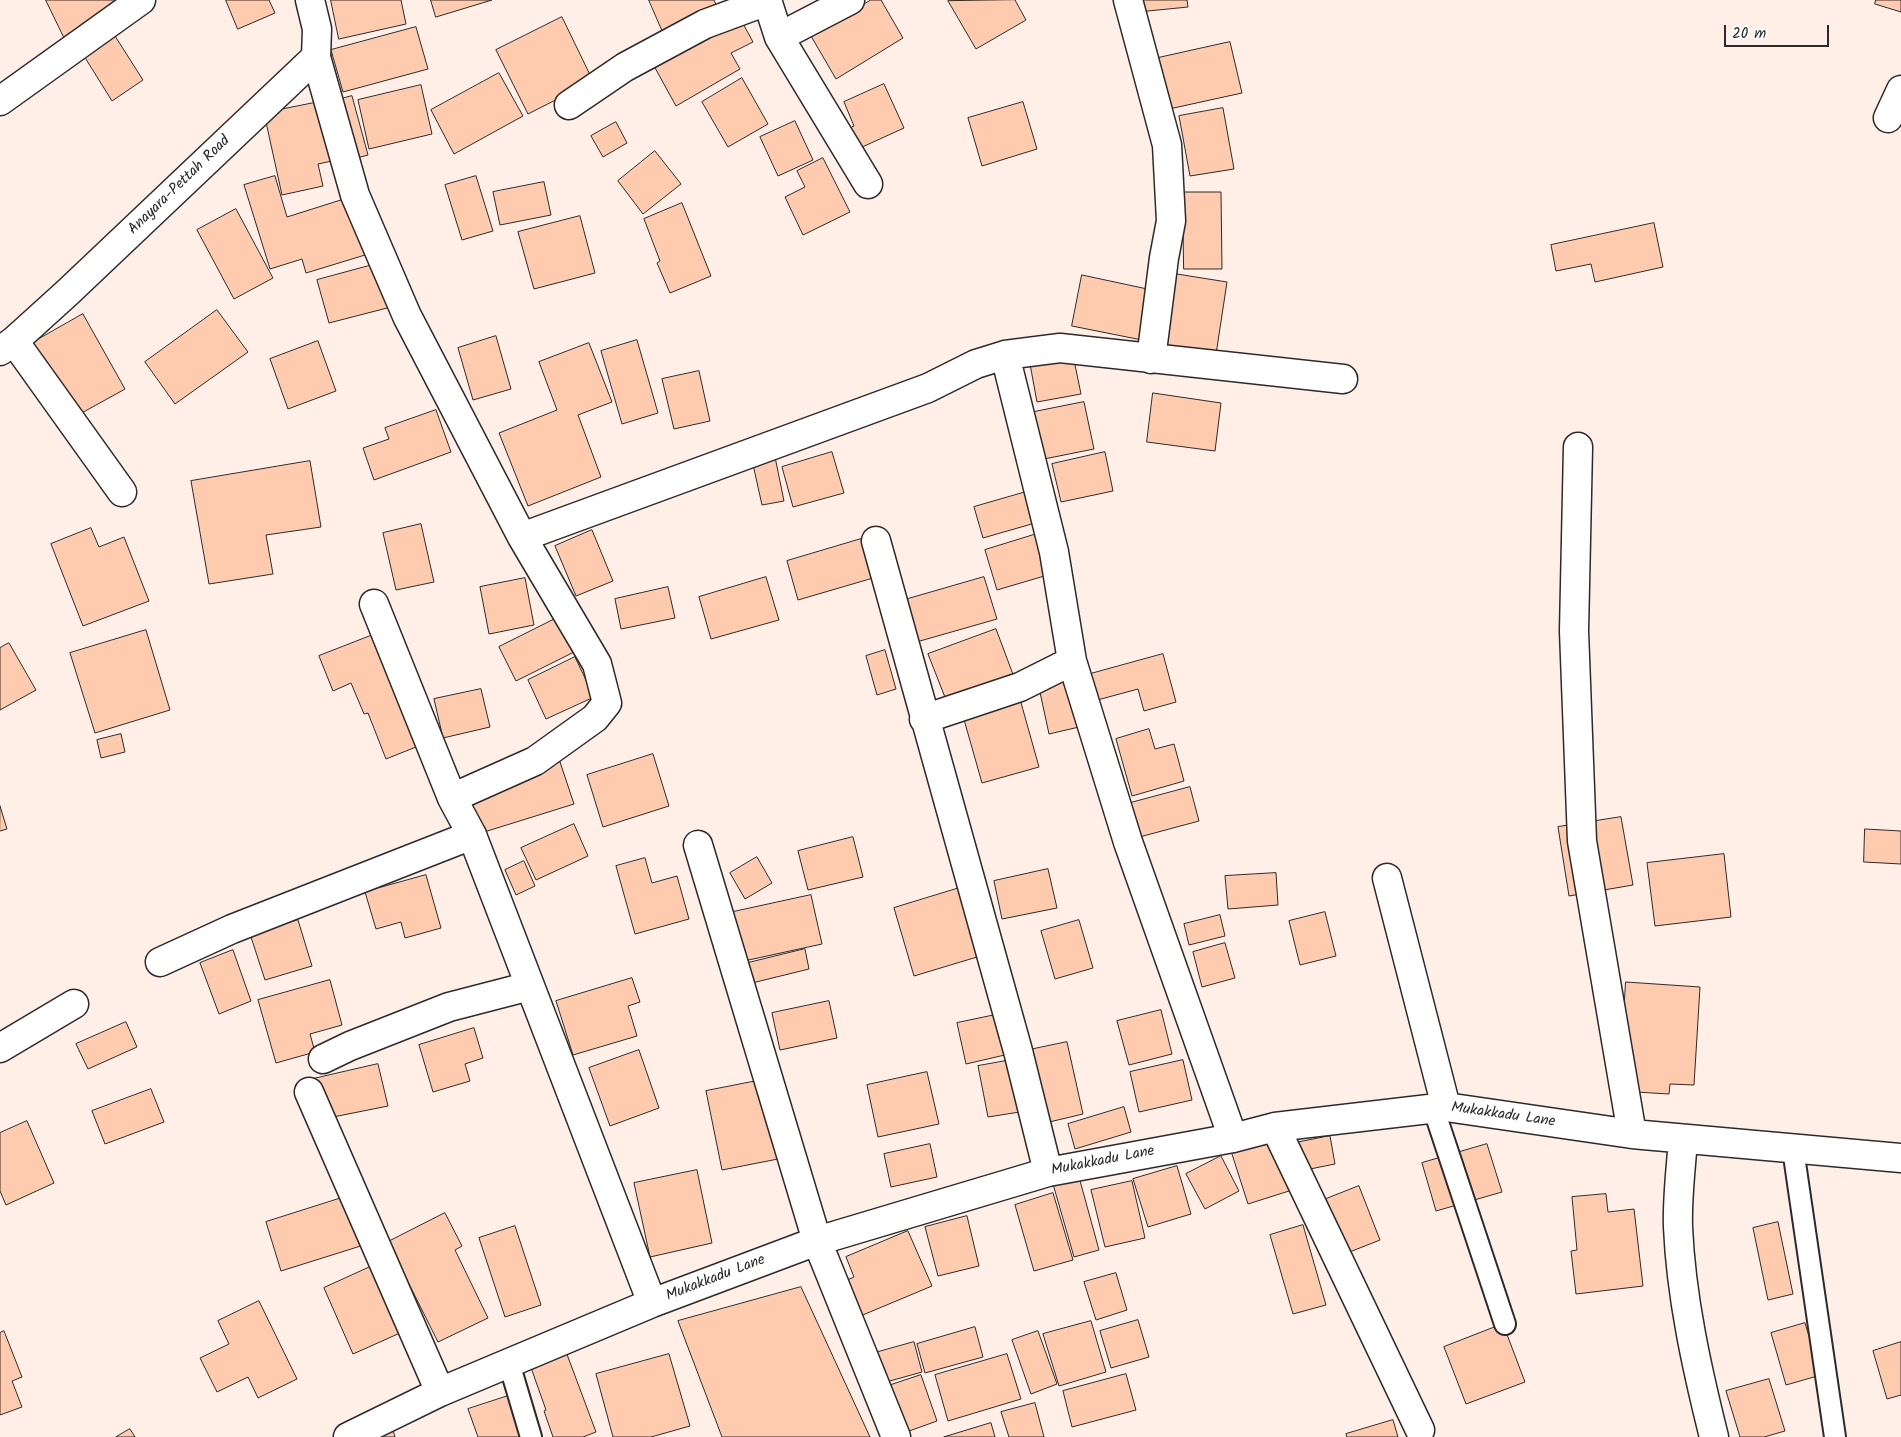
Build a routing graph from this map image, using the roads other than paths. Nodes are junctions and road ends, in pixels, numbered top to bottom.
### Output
1 (141, 0) edge
2 (310, 0) edge
3 (767, 0) edge
4 (850, 0) edge
5 (1128, 0) edge
6 (779, 37) junction
7 (316, 57) junction
8 (1901, 90) edge
9 (0, 101) edge
10 (569, 105) dead end
11 (1888, 118) dead end
12 (868, 184) dead end
13 (7, 346) edge
14 (1005, 355) junction
15 (1151, 359) junction
16 (1343, 379) dead end
17 (1578, 447) dead end
18 (122, 492) dead end
19 (522, 537) junction
20 (876, 541) dead end
21 (374, 604) dead end
22 (1072, 661) junction
23 (924, 719) junction
24 (452, 798) junction
25 (472, 835) junction
26 (698, 845) dead end
27 (1387, 878) dead end
28 (160, 962) dead end
29 (530, 986) junction
30 (74, 1004) dead end
31 (0, 1048) edge
32 (323, 1060) dead end
33 (309, 1092) dead end
34 (1440, 1108) junction
35 (1275, 1127) junction
36 (1632, 1134) junction
37 (1233, 1138) junction
38 (1683, 1139) junction
39 (1793, 1149) junction
40 (1901, 1158) edge
41 (1048, 1172) junction
42 (817, 1241) junction
43 (652, 1304) junction
44 (1505, 1324) dead end
45 (508, 1362) junction
46 (440, 1392) junction
47 (1420, 1430) dead end
48 (348, 1437) edge
49 (532, 1437) edge
50 (896, 1437) edge
51 (1714, 1437) edge
52 (1836, 1437) edge

1 - 9 street
2 - 7 street
3 - 6 street
3 - 10 street
4 - 6 street
5 - 15 street
6 - 12 street
7 - 13 street, Anayara-Pettah Road
7 - 19 street
8 - 11 street
13 - 18 street
14 - 15 street
14 - 19 street
14 - 22 street
15 - 16 street
17 - 36 street
19 - 24 street
20 - 23 street
21 - 24 street
22 - 23 street
22 - 37 street
23 - 41 street
24 - 25 street
25 - 28 street
25 - 29 street
26 - 42 street
27 - 34 street
29 - 32 street
29 - 43 street
30 - 31 street
33 - 46 street
34 - 35 street, Mukakkadu Lane
34 - 36 street, Mukakkadu Lane
34 - 44 lane
35 - 37 street, Mukakkadu Lane
35 - 47 street
36 - 38 street, Mukakkadu Lane
37 - 41 street, Mukakkadu Lane
38 - 39 street, Mukakkadu Lane
38 - 51 street
39 - 40 street, Mukakkadu Lane
39 - 52 lane
41 - 42 street, Mukakkadu Lane
42 - 43 street, Mukakkadu Lane
42 - 50 street
43 - 45 street, Mukakkadu Lane
45 - 46 street, Mukakkadu Lane
45 - 49 lane
46 - 48 street, Mukakkadu Lane

